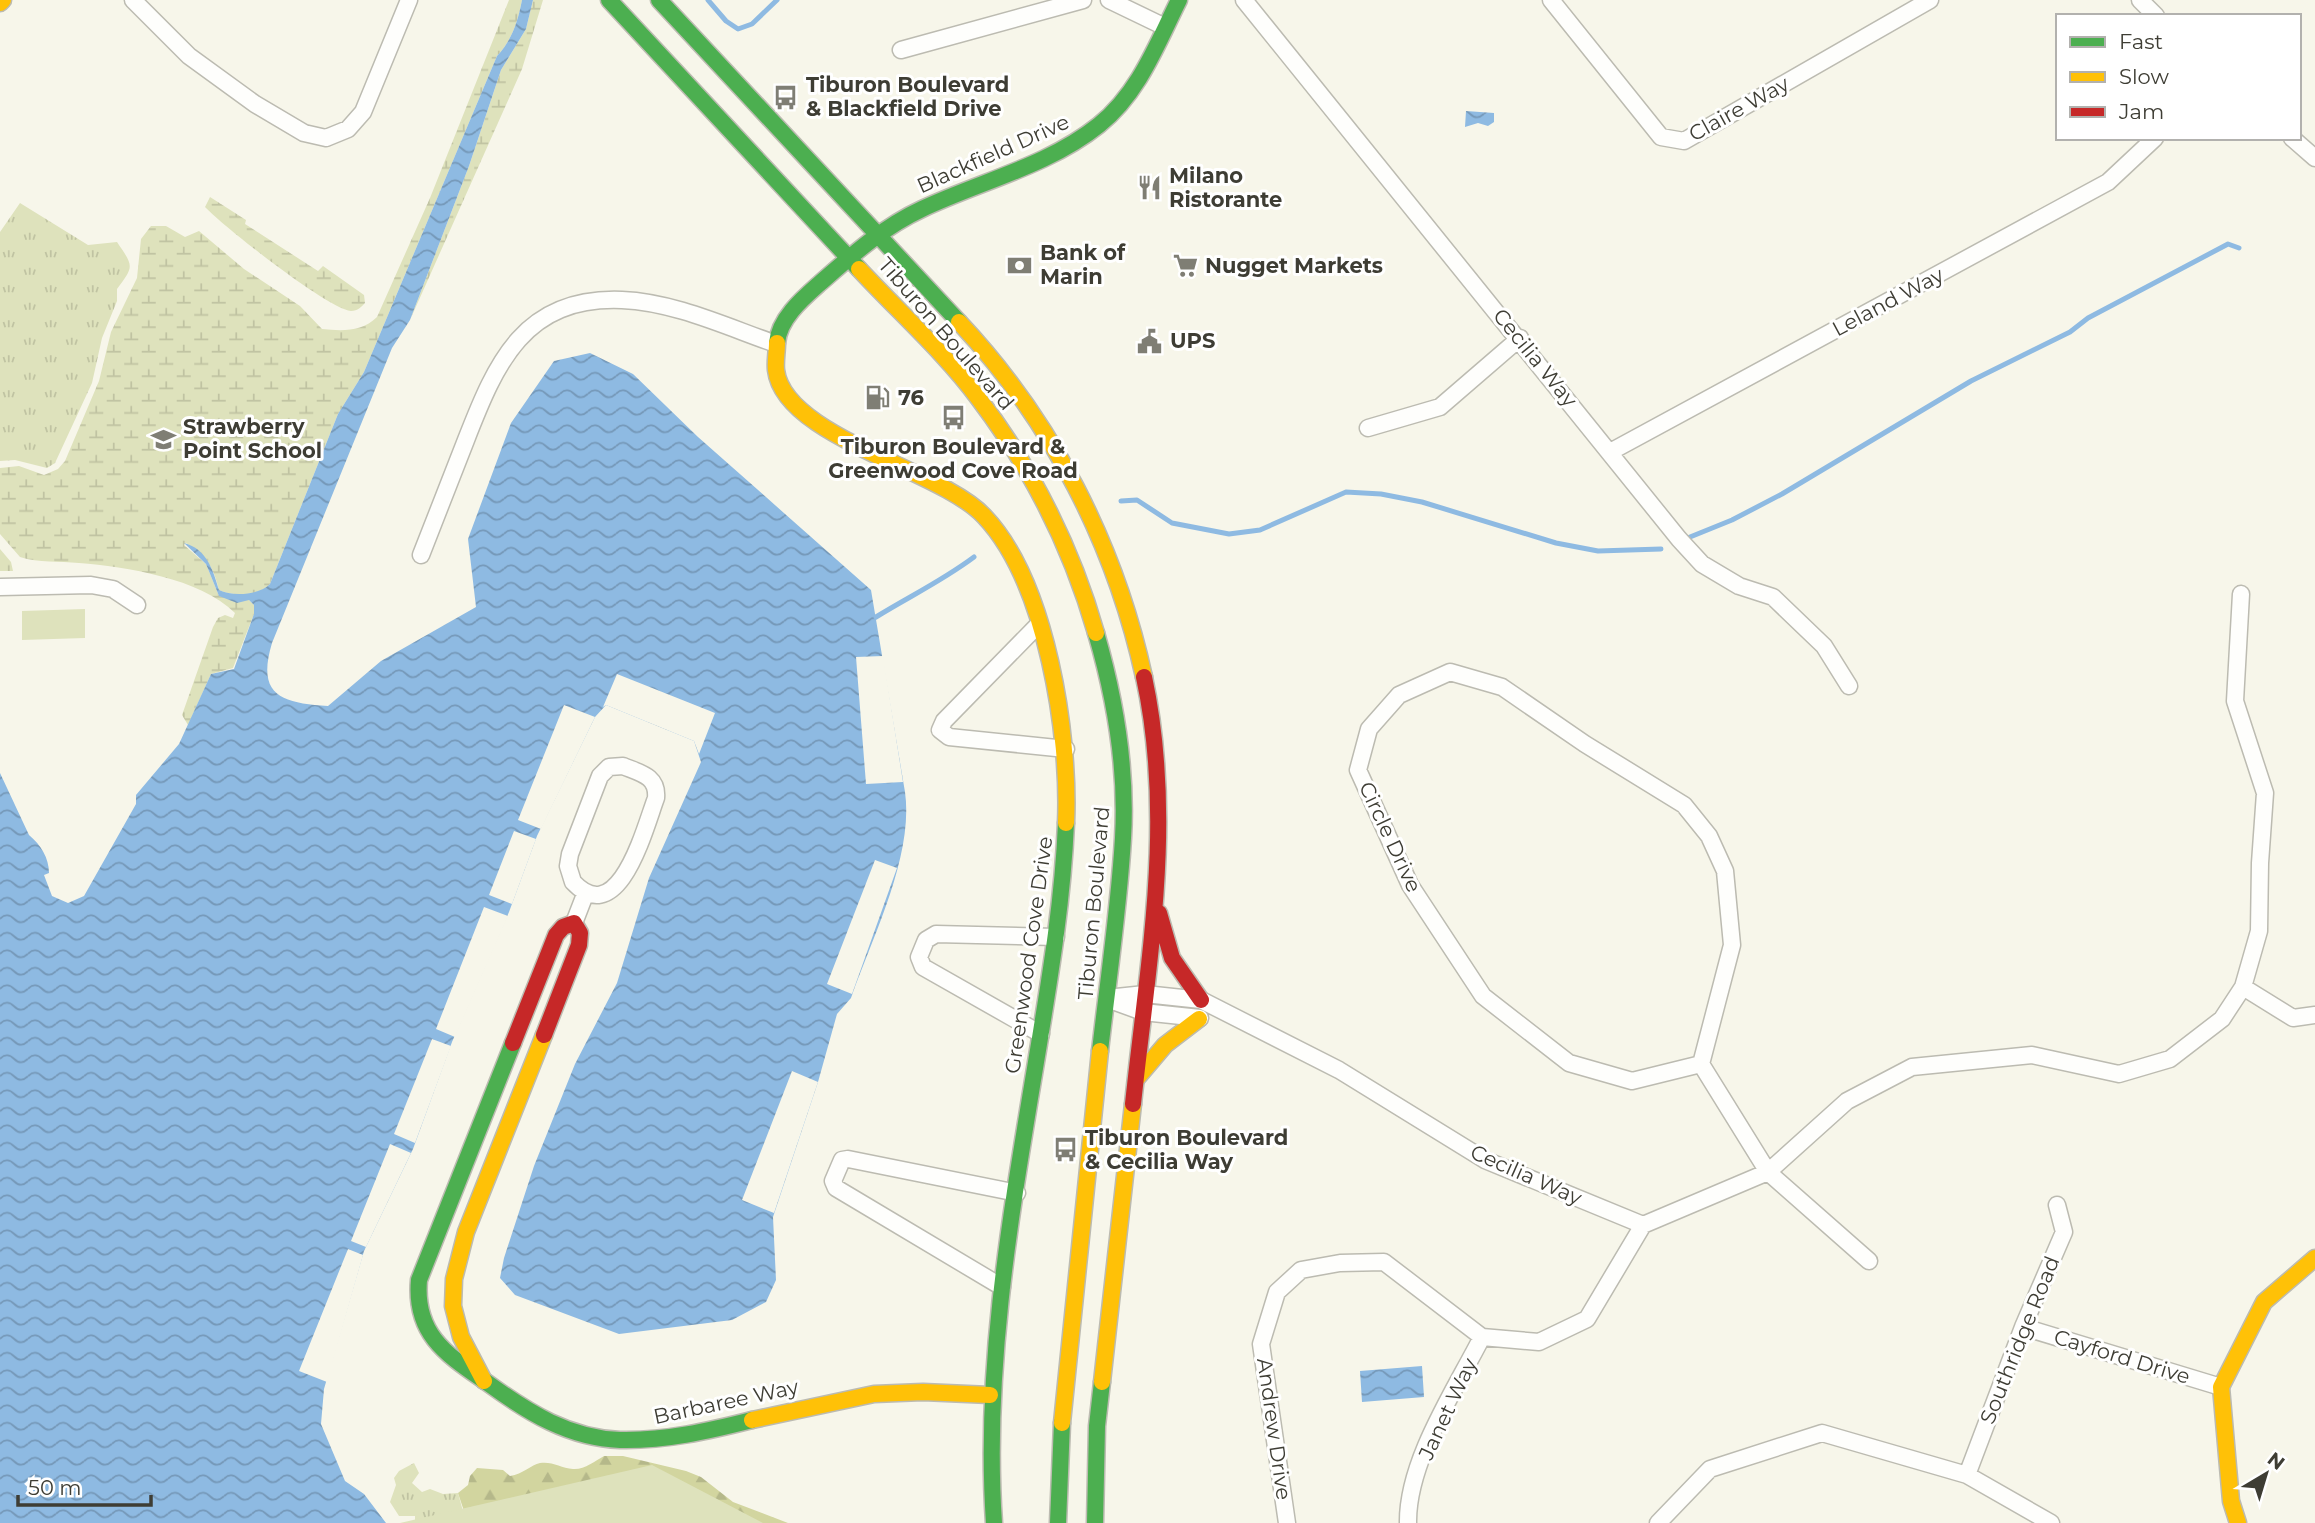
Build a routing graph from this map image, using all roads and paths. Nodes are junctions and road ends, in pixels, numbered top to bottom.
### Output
1 (133, 0) edge
2 (409, 0) edge
3 (608, 0) edge
4 (659, 0) edge
5 (1083, 0) edge
6 (1109, 0) edge
7 (1179, 0) edge
8 (1244, 0) edge
9 (1551, 0) edge
10 (1930, 0) edge
11 (2140, 0) edge
12 (2154, 14) edge
13 (1165, 27) junction
14 (901, 50) dead end
15 (2153, 140) edge
16 (2293, 140) edge
17 (2315, 158) edge
18 (878, 235) junction
19 (850, 258) junction
20 (1520, 338) junction
21 (776, 344) junction
22 (1368, 428) dead end
23 (1610, 452) junction
24 (421, 555) dead end
25 (0, 587) edge
26 (2241, 594) dead end
27 (137, 605) dead end
28 (1038, 625) junction
29 (1849, 687) dead end
30 (1066, 749) junction
31 (586, 892) junction
32 (1156, 901) junction
33 (574, 923) junction
34 (1056, 937) junction
35 (2243, 987) junction
36 (1145, 994) junction
37 (1107, 998) junction
38 (1201, 1000) junction
39 (1143, 1012) junction
40 (1220, 1012) junction
41 (2315, 1015) edge
42 (1199, 1018) junction
43 (1041, 1034) junction
44 (1701, 1065) junction
45 (1135, 1081) junction
46 (1768, 1171) junction
47 (1017, 1193) junction
48 (2057, 1205) dead end
49 (1643, 1226) junction
50 (2315, 1258) edge
51 (1870, 1261) dead end
52 (1002, 1287) junction
53 (2023, 1327) junction
54 (1482, 1337) junction
55 (484, 1381) junction
56 (2221, 1387) junction
57 (990, 1395) junction
58 (1967, 1475) junction
59 (994, 1523) edge
60 (1058, 1523) edge
61 (1095, 1523) edge
62 (1287, 1523) edge
63 (1408, 1523) edge
64 (1658, 1523) edge
65 (2051, 1523) edge
66 (2238, 1523) edge

1 - 2 street
3 - 19 street, Tiburon Boulevard
4 - 18 street, Tiburon Boulevard
5 - 14 street
6 - 13 street
7 - 13 street, Blackfield Drive
8 - 20 street, Cecilia Way
9 - 10 street, Claire Way
11 - 12 street
13 - 18 street, Blackfield Drive
15 - 23 street, Leland Way
16 - 17 street
18 - 19 street, Blackfield Drive
18 - 32 street, Tiburon Boulevard
19 - 21 street
19 - 37 street, Tiburon Boulevard
20 - 22 street
20 - 23 street, Cecilia Way
21 - 24 street
21 - 28 street, Greenwood Cove Drive
23 - 29 street, Cecilia Way
25 - 27 street
26 - 35 street
28 - 30 street, Greenwood Cove Drive
28 - 30 street
30 - 34 street, Greenwood Cove Drive
31 - 31 street
31 - 33 street, Barbaree Way
32 - 36 street, Tiburon Boulevard
32 - 38 street
33 - 55 street, Barbaree Way
33 - 55 street, Barbaree Way
34 - 43 street, Greenwood Cove Drive
34 - 43 street
35 - 41 street
35 - 46 street
36 - 37 street, Cecilia Way
36 - 38 street, Cecilia Way
36 - 39 street, Tiburon Boulevard
37 - 39 street
37 - 60 street, Tiburon Boulevard
38 - 40 street, Cecilia Way
39 - 42 street
39 - 45 street, Tiburon Boulevard
40 - 42 street
40 - 49 street, Cecilia Way
42 - 45 street
43 - 47 street, Greenwood Cove Drive
44 - 44 street, Circle Drive
44 - 46 street
45 - 61 street, Tiburon Boulevard
46 - 49 street
46 - 51 street
47 - 52 street, Greenwood Cove Drive
47 - 52 street
48 - 53 street, Southridge Road
49 - 54 street
50 - 56 street
52 - 57 street, Greenwood Cove Drive
53 - 56 street, Cayford Drive
53 - 58 street, Southridge Road
54 - 62 street, Andrew Drive
54 - 63 street, Janet Way
55 - 57 street, Barbaree Way
56 - 66 street
57 - 59 street, Greenwood Cove Drive
58 - 64 street
58 - 65 street

